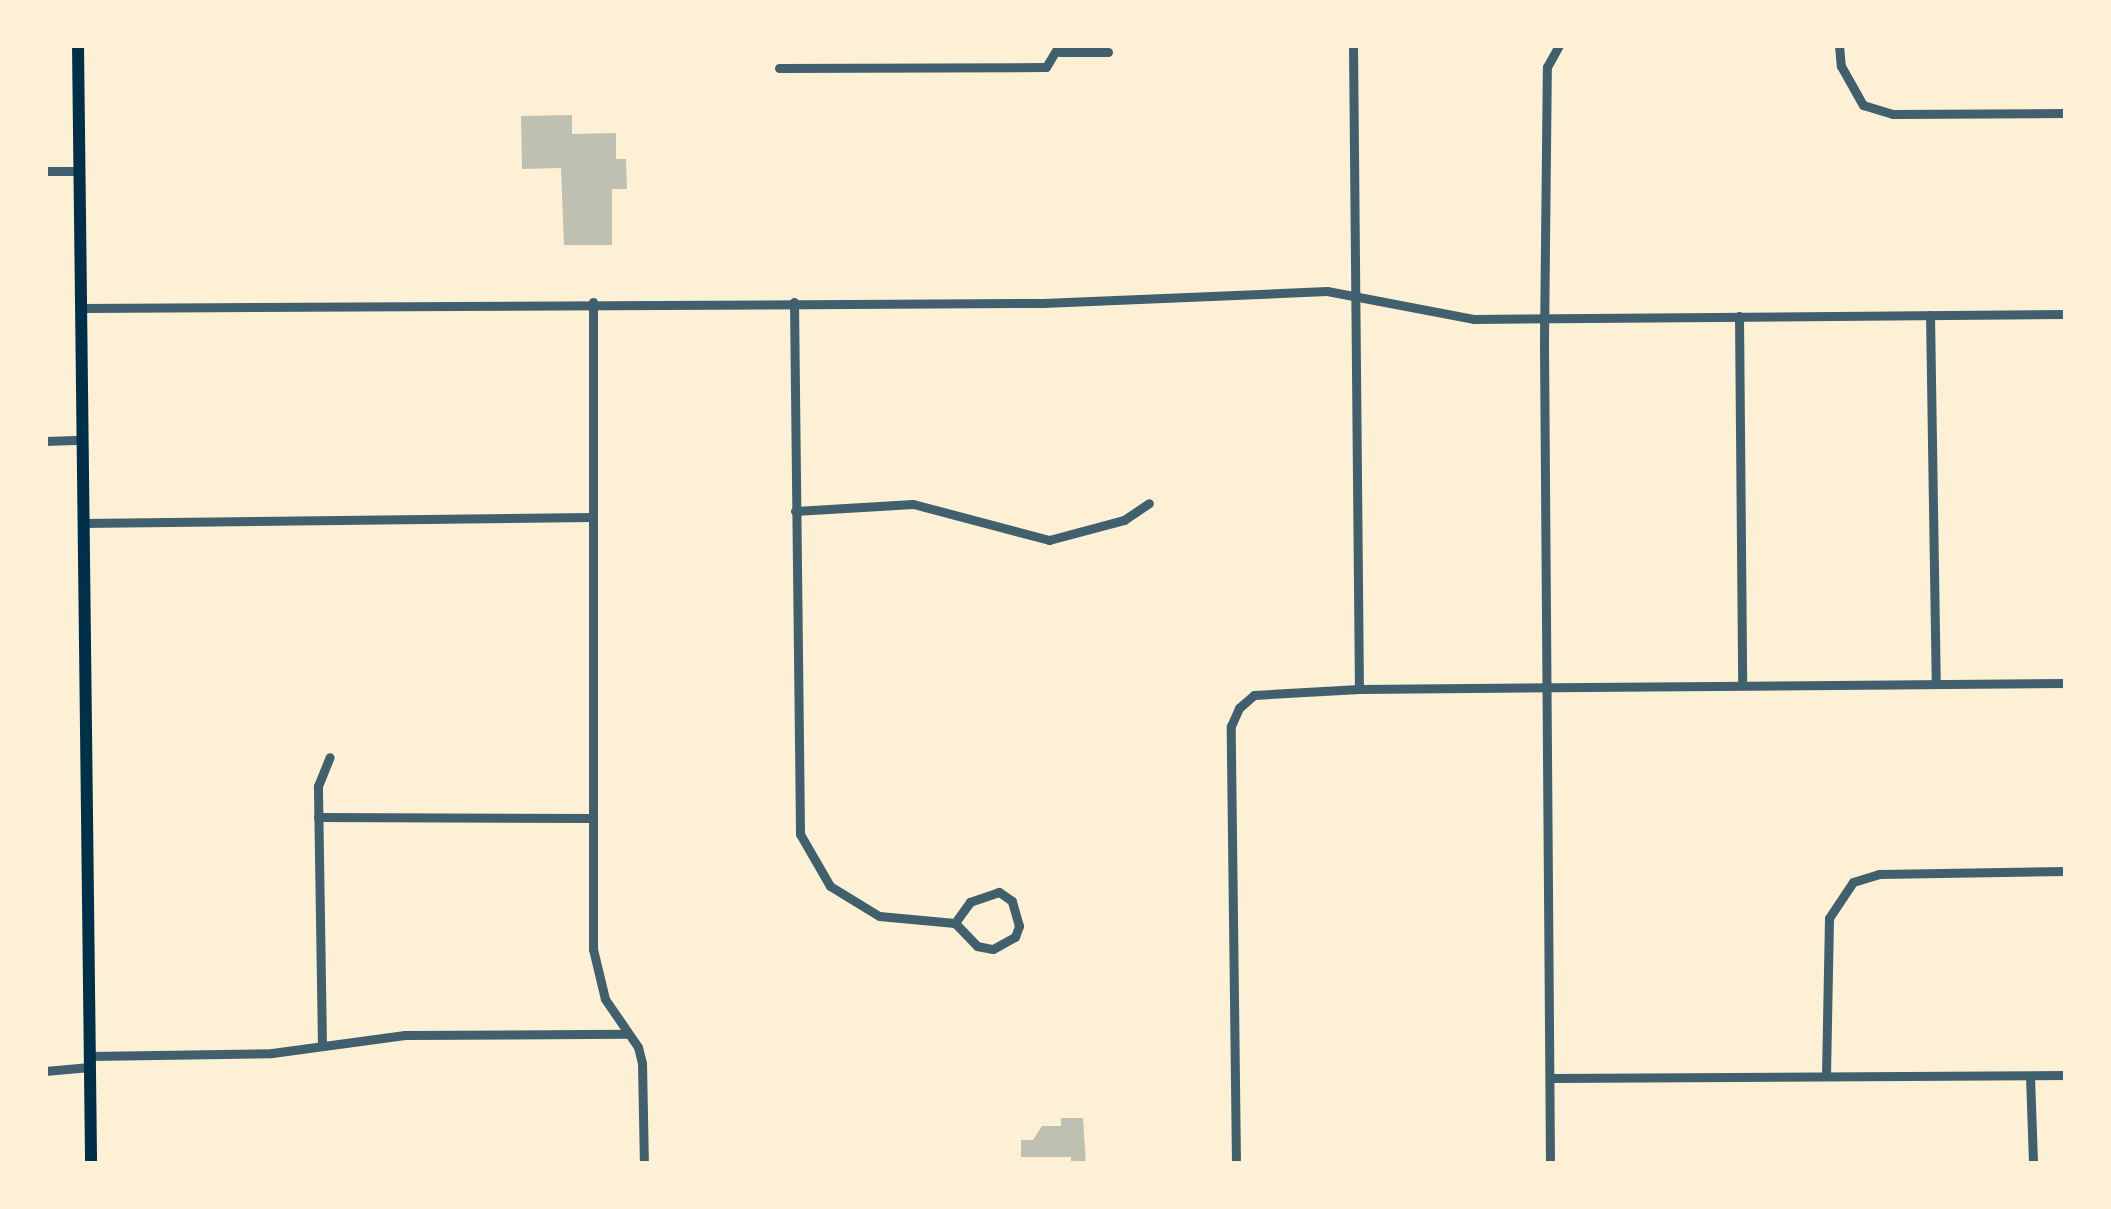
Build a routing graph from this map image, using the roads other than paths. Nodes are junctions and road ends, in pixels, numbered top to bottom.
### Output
1 (78, 45) edge
2 (1353, 45) edge
3 (1558, 45) edge
4 (1839, 45) edge
5 (1059, 48) edge
6 (1108, 52) dead end
7 (779, 68) dead end
8 (2066, 113) edge
9 (45, 171) edge
10 (80, 171) junction
11 (1354, 294) junction
12 (593, 302) junction
13 (794, 302) junction
14 (82, 308) junction
15 (2066, 314) edge
16 (1930, 315) junction
17 (1547, 316) junction
18 (1739, 316) junction
19 (82, 440) junction
20 (45, 441) edge
21 (1148, 503) dead end
22 (795, 511) junction
23 (591, 518) junction
24 (82, 523) junction
25 (2066, 683) edge
26 (1936, 684) junction
27 (1742, 686) junction
28 (1547, 688) junction
29 (1360, 689) junction
30 (330, 757) dead end
31 (318, 817) junction
32 (592, 818) junction
33 (2066, 871) edge
34 (955, 922) junction
35 (627, 1034) junction
36 (322, 1046) junction
37 (90, 1062) junction
38 (45, 1071) edge
39 (1826, 1075) junction
40 (2066, 1075) edge
41 (2030, 1076) junction
42 (1551, 1078) junction
43 (91, 1164) edge
44 (644, 1164) edge
45 (1236, 1164) edge
46 (1550, 1164) edge
47 (2032, 1164) edge

1 - 10 main road
2 - 11 street
3 - 17 street
4 - 8 street
5 - 6 street
5 - 7 street
9 - 10 street
10 - 14 main road
11 - 13 street
11 - 17 street
11 - 29 street
12 - 13 street
12 - 14 street
12 - 23 street
13 - 22 street
14 - 19 main road
15 - 16 street
16 - 18 street
16 - 26 street
17 - 18 street
17 - 28 street
18 - 27 street
19 - 20 street
19 - 24 main road
21 - 22 street
22 - 34 street
23 - 24 street
23 - 32 street
24 - 37 main road
25 - 26 street
26 - 27 street
27 - 28 street
28 - 29 street
28 - 42 street
29 - 45 street
30 - 31 street
31 - 32 street
31 - 36 street
32 - 35 street
33 - 39 street
34 - 34 street
35 - 36 street
35 - 44 street
36 - 37 street
37 - 38 street
37 - 43 main road
39 - 41 street
39 - 42 street
40 - 41 street
41 - 47 street
42 - 46 street

